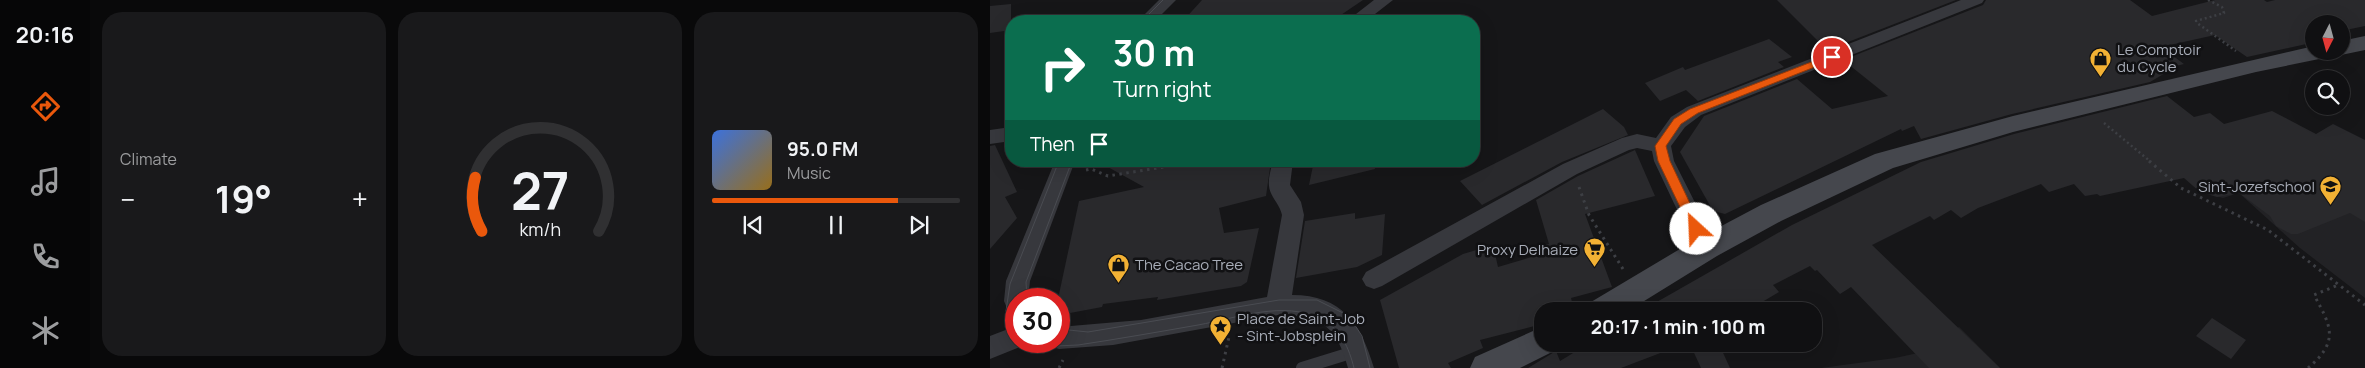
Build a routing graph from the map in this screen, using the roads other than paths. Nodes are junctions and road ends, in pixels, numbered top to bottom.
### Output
1 (1168, 0) edge
2 (1385, 0) edge
3 (1976, 0) edge
4 (1152, 15) edge
5 (1364, 15) edge
6 (2365, 43) edge
7 (2350, 46) edge
8 (2305, 55) edge
9 (1005, 135) edge
10 (990, 137) edge
11 (1661, 146) junction
12 (1075, 167) edge
13 (1283, 167) edge
14 (1706, 248) junction
15 (1374, 279) dead end
16 (1017, 288) edge
17 (1617, 302) edge
18 (1278, 305) junction
19 (1070, 338) edge
20 (1005, 342) edge
21 (1534, 345) edge
22 (990, 348) edge
23 (1359, 360) edge
24 (1302, 368) edge
25 (1487, 368) edge

1 - 4 street
2 - 5 street
3 - 11 street
6 - 7 main road
8 - 14 main road
9 - 10 street
11 - 14 street
11 - 15 street
12 - 16 street
13 - 18 street
14 - 17 main road
18 - 19 street
18 - 23 street
20 - 22 street
21 - 25 main road
23 - 24 lane

